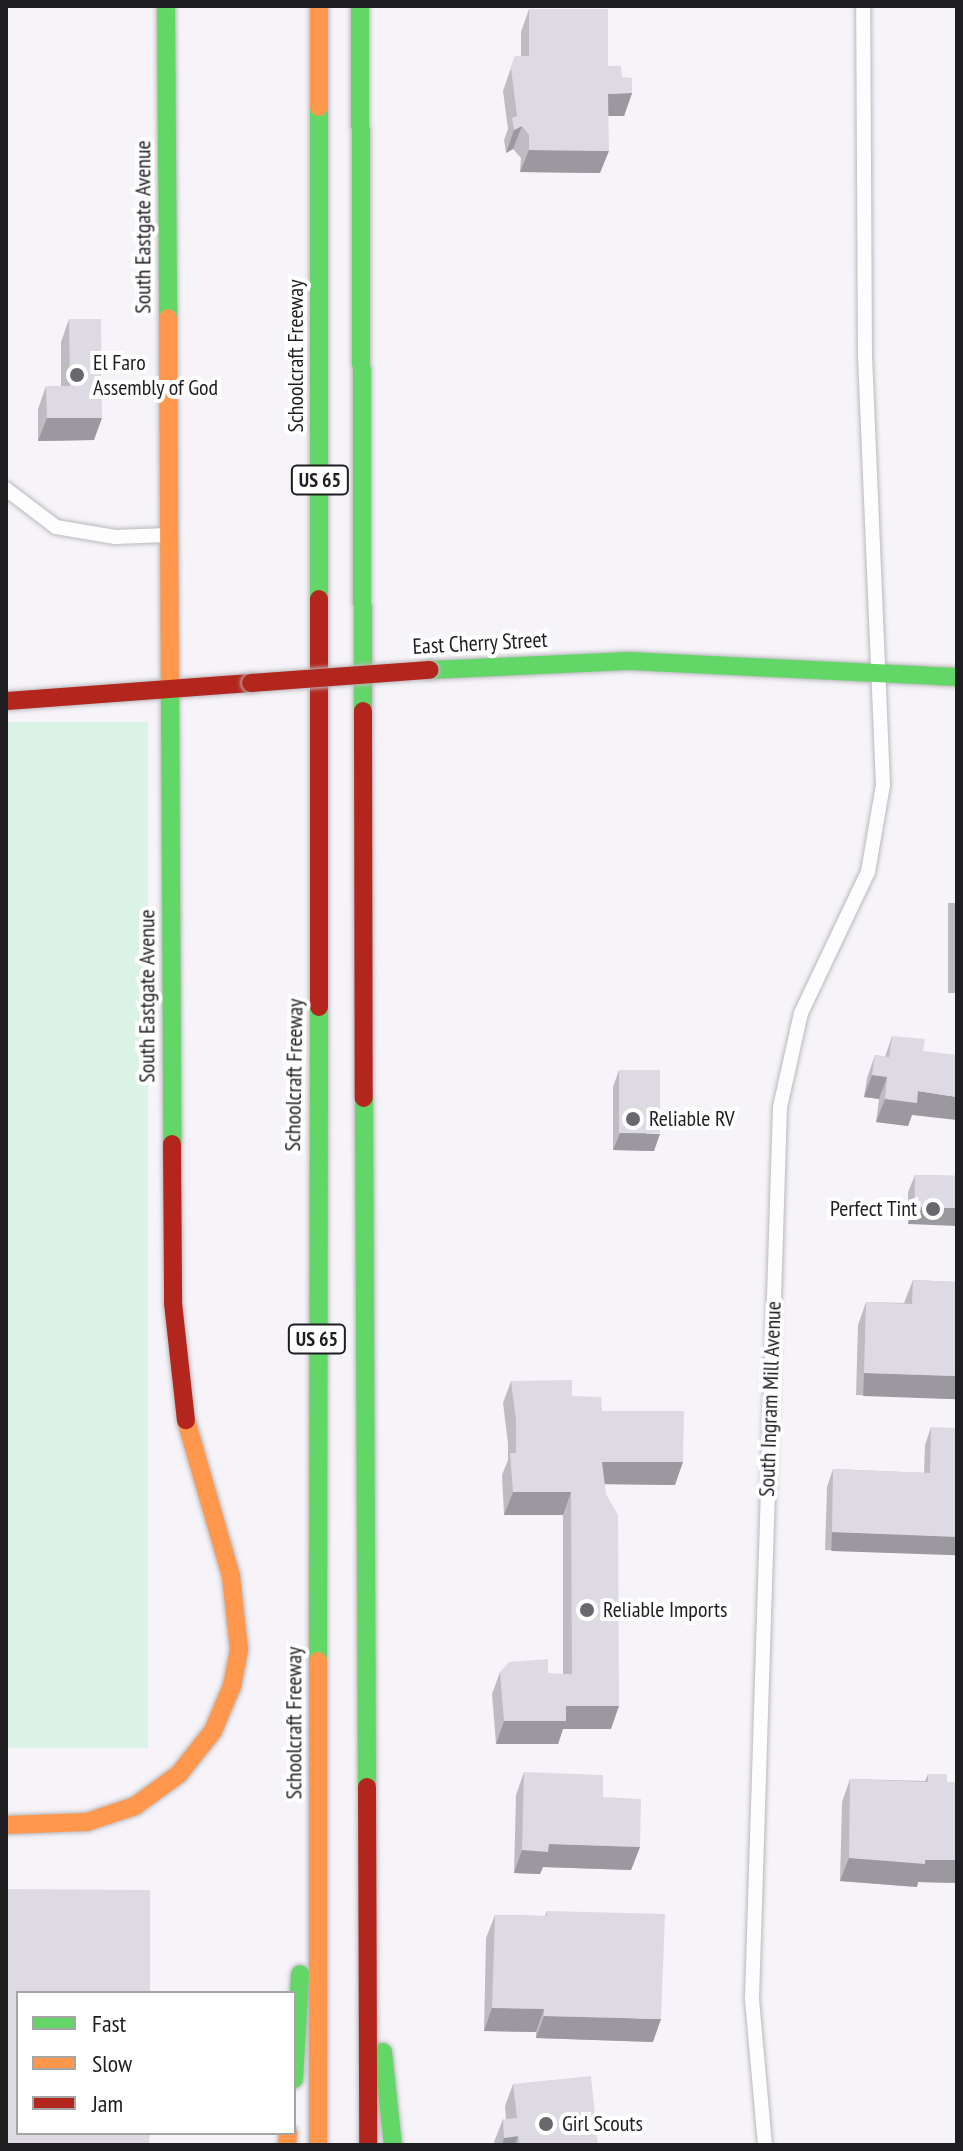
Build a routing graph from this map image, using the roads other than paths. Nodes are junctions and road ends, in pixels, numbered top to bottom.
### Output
1 (166, 6) edge
2 (319, 6) edge
3 (360, 6) edge
4 (863, 6) edge
5 (6, 489) edge
6 (167, 535) junction
7 (880, 671) junction
8 (957, 677) edge
9 (166, 688) junction
10 (6, 701) edge
11 (319, 1724) junction
12 (367, 1756) junction
13 (6, 1825) edge
14 (296, 2021) edge
15 (318, 2145) edge
16 (368, 2145) edge
17 (393, 2145) edge
18 (765, 2145) edge

1 - 6 main road, South Eastgate Avenue
2 - 11 main road, Schoolcraft Freeway / US 65
3 - 12 main road, US 65
4 - 7 street, South Ingram Mill Avenue
5 - 6 street
6 - 9 main road, South Eastgate Avenue
7 - 8 main road, East Cherry Street
7 - 9 main road, East Cherry Street, bridge
7 - 18 street, South Ingram Mill Avenue
9 - 10 main road, East Cherry Street
9 - 13 main road, South Eastgate Avenue
11 - 14 main road
11 - 15 main road, Schoolcraft Freeway / US 65
12 - 16 main road, US 65
12 - 17 main road

